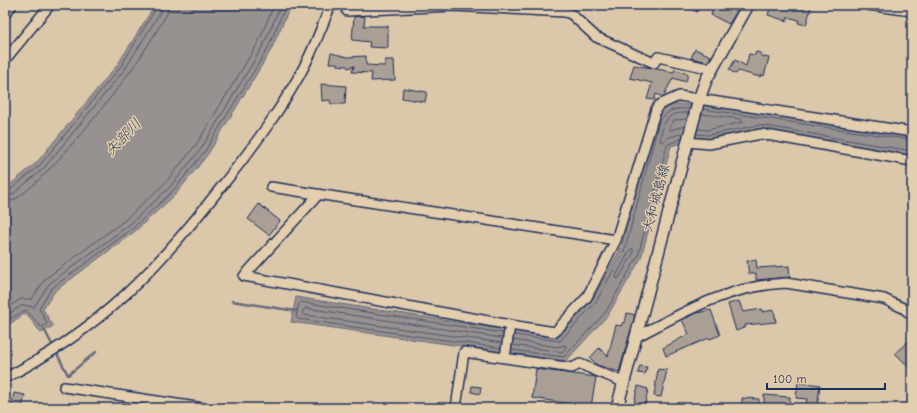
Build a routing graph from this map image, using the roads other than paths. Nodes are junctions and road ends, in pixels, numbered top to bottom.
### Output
1 (12, 5) edge
2 (50, 5) edge
3 (331, 5) edge
4 (350, 5) edge
5 (748, 5) edge
6 (870, 5) edge
7 (489, 6) edge
8 (912, 11) edge
9 (5, 14) edge
10 (5, 60) edge
11 (712, 69) junction
12 (699, 100) junction
13 (912, 132) edge
14 (687, 142) junction
15 (912, 161) edge
16 (271, 187) dead end
17 (319, 194) junction
18 (616, 240) junction
19 (912, 315) edge
20 (510, 329) junction
21 (636, 337) junction
22 (505, 357) junction
23 (5, 378) edge
24 (623, 382) junction
25 (64, 388) dead end
26 (202, 408) edge
27 (456, 408) edge
28 (616, 408) edge

1 - 9 street
2 - 10 street
3 - 23 street
4 - 7 street
5 - 11 main road, 大和城島線
6 - 8 street
7 - 11 street
11 - 12 main road, 大和城島線
12 - 13 street
12 - 14 main road, 大和城島線
12 - 18 street
14 - 15 street
14 - 21 main road, 大和城島線
16 - 17 street
17 - 18 street
17 - 20 street
18 - 20 street
19 - 21 street
20 - 22 street
21 - 24 main road, 大和城島線
22 - 24 street
22 - 27 street
24 - 28 main road, 大和城島線
25 - 26 street

